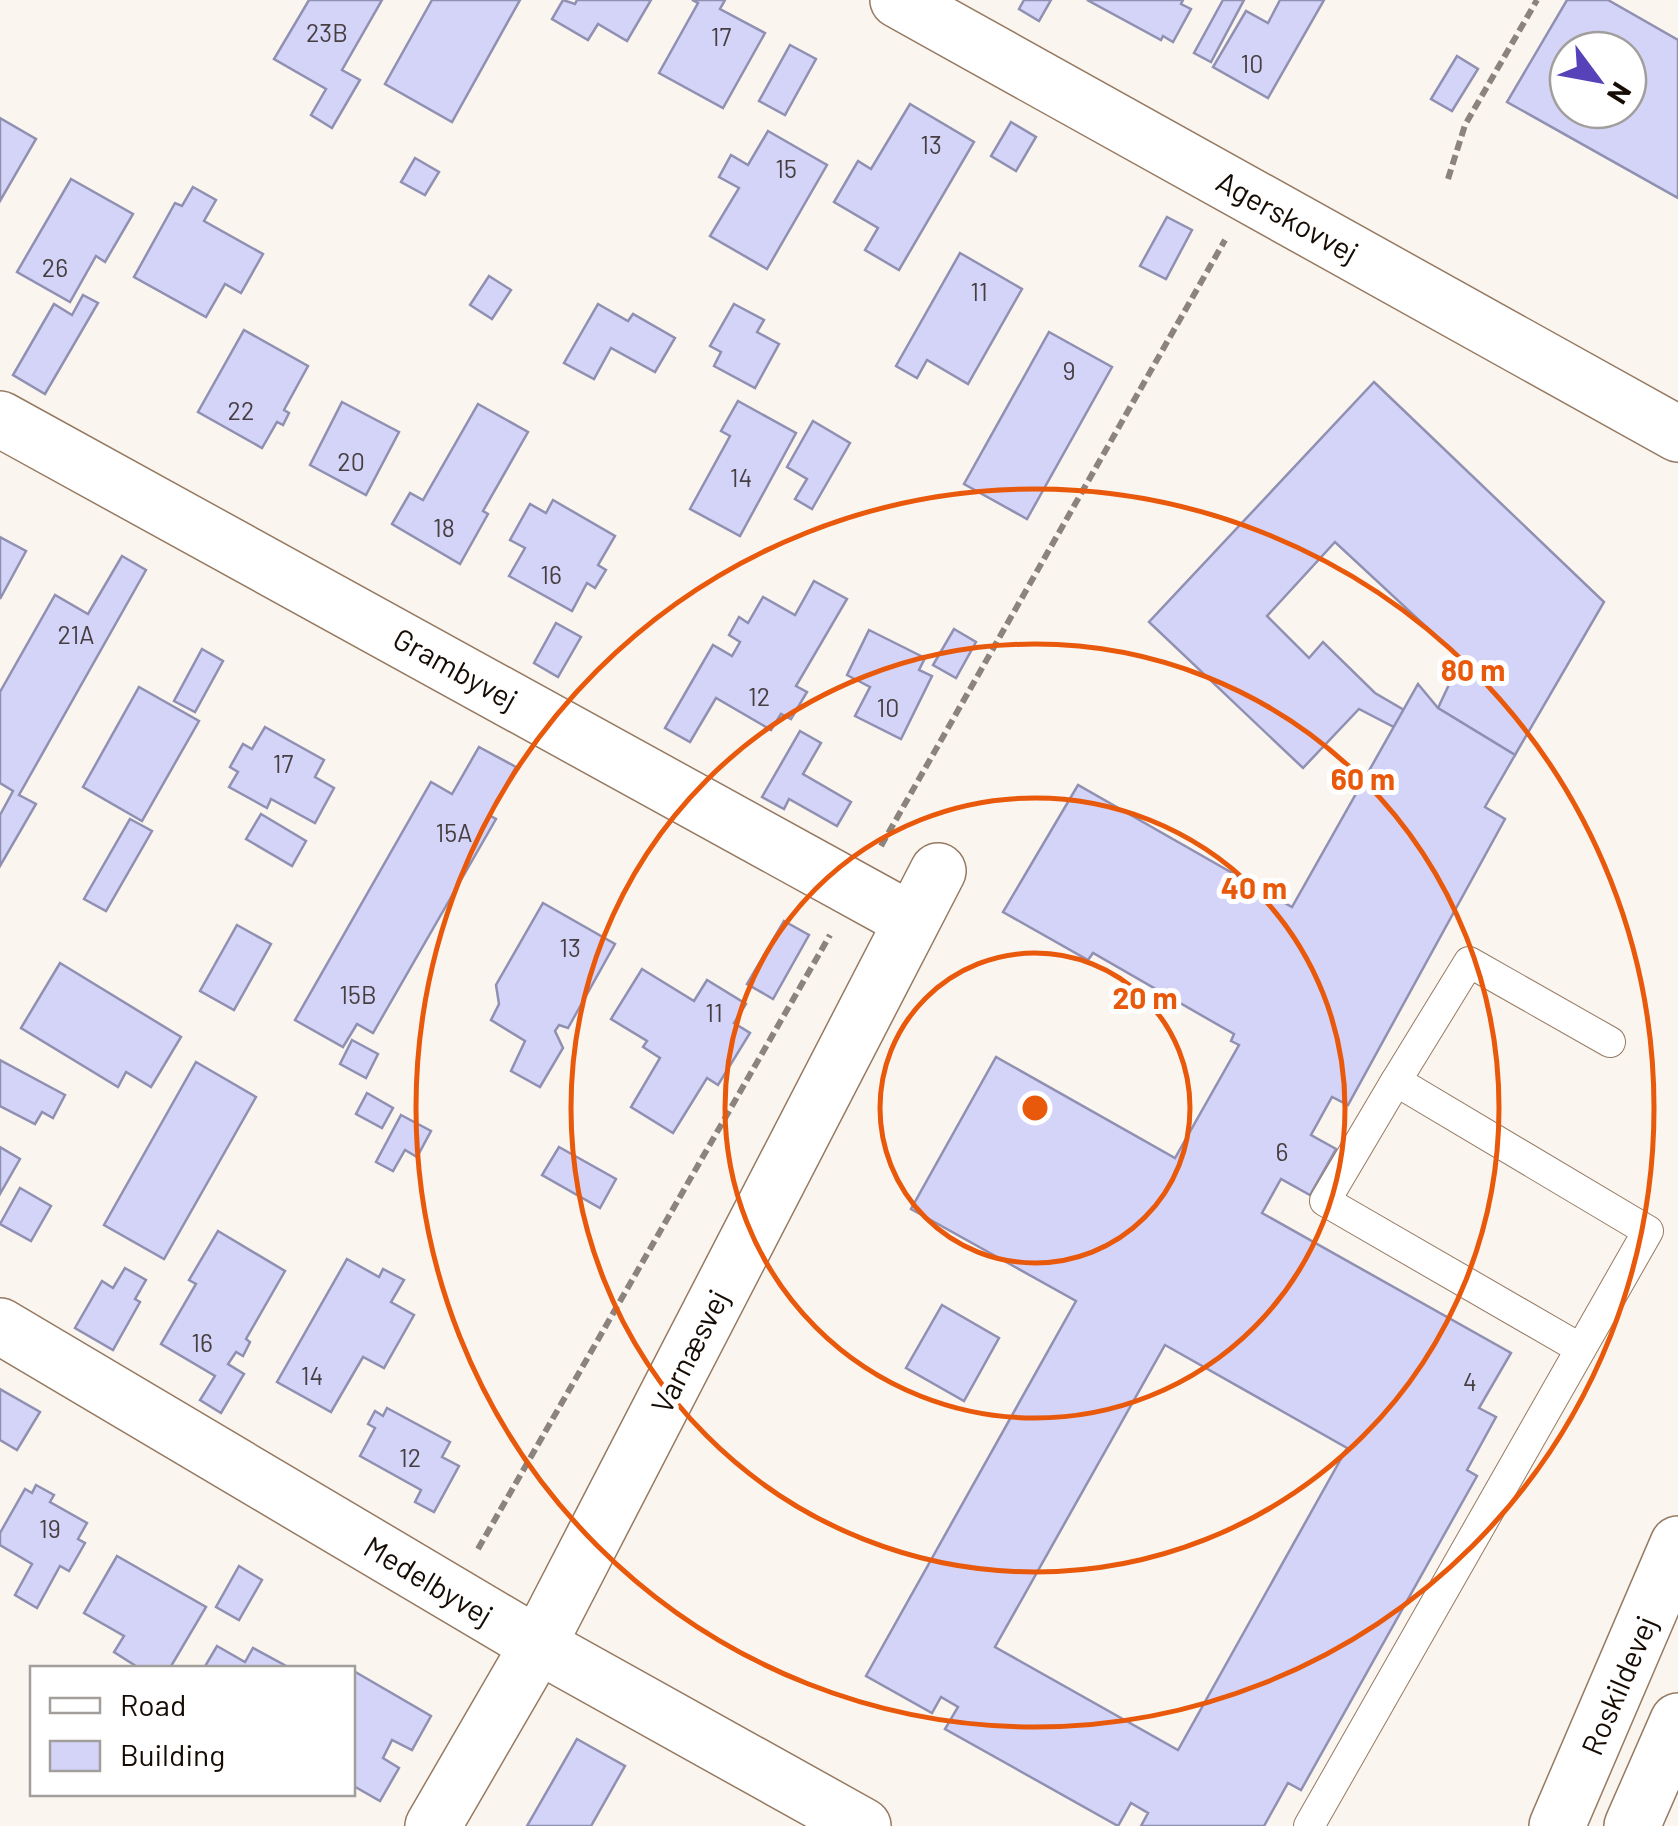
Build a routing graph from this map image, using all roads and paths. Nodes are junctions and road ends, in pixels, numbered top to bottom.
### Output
1 (898, 0) edge
2 (1537, 0) edge
3 (1448, 180) dead end
4 (0, 419) edge
5 (1678, 434) edge
6 (938, 871) dead end
7 (910, 920) junction
8 (1610, 1042) dead end
9 (1396, 1081) junction
10 (0, 1326) edge
11 (1581, 1348) junction
12 (1678, 1544) edge
13 (538, 1645) junction
14 (1678, 1721) edge
15 (434, 1826) edge
16 (863, 1826) edge
17 (1310, 1826) edge
18 (1558, 1826) edge
19 (1632, 1826) edge

1 - 5 street, Agerskovvej
2 - 3 path
4 - 7 street, Grambyvej
6 - 7 street, Varnæsvej
7 - 13 street, Varnæsvej
8 - 9 lane
9 - 11 lane
9 - 11 lane
10 - 13 street, Medelbyvej
11 - 17 lane
12 - 18 street, Roskildevej
13 - 15 street, Varnæsvej
13 - 16 street, Medelbyvej
14 - 19 street

